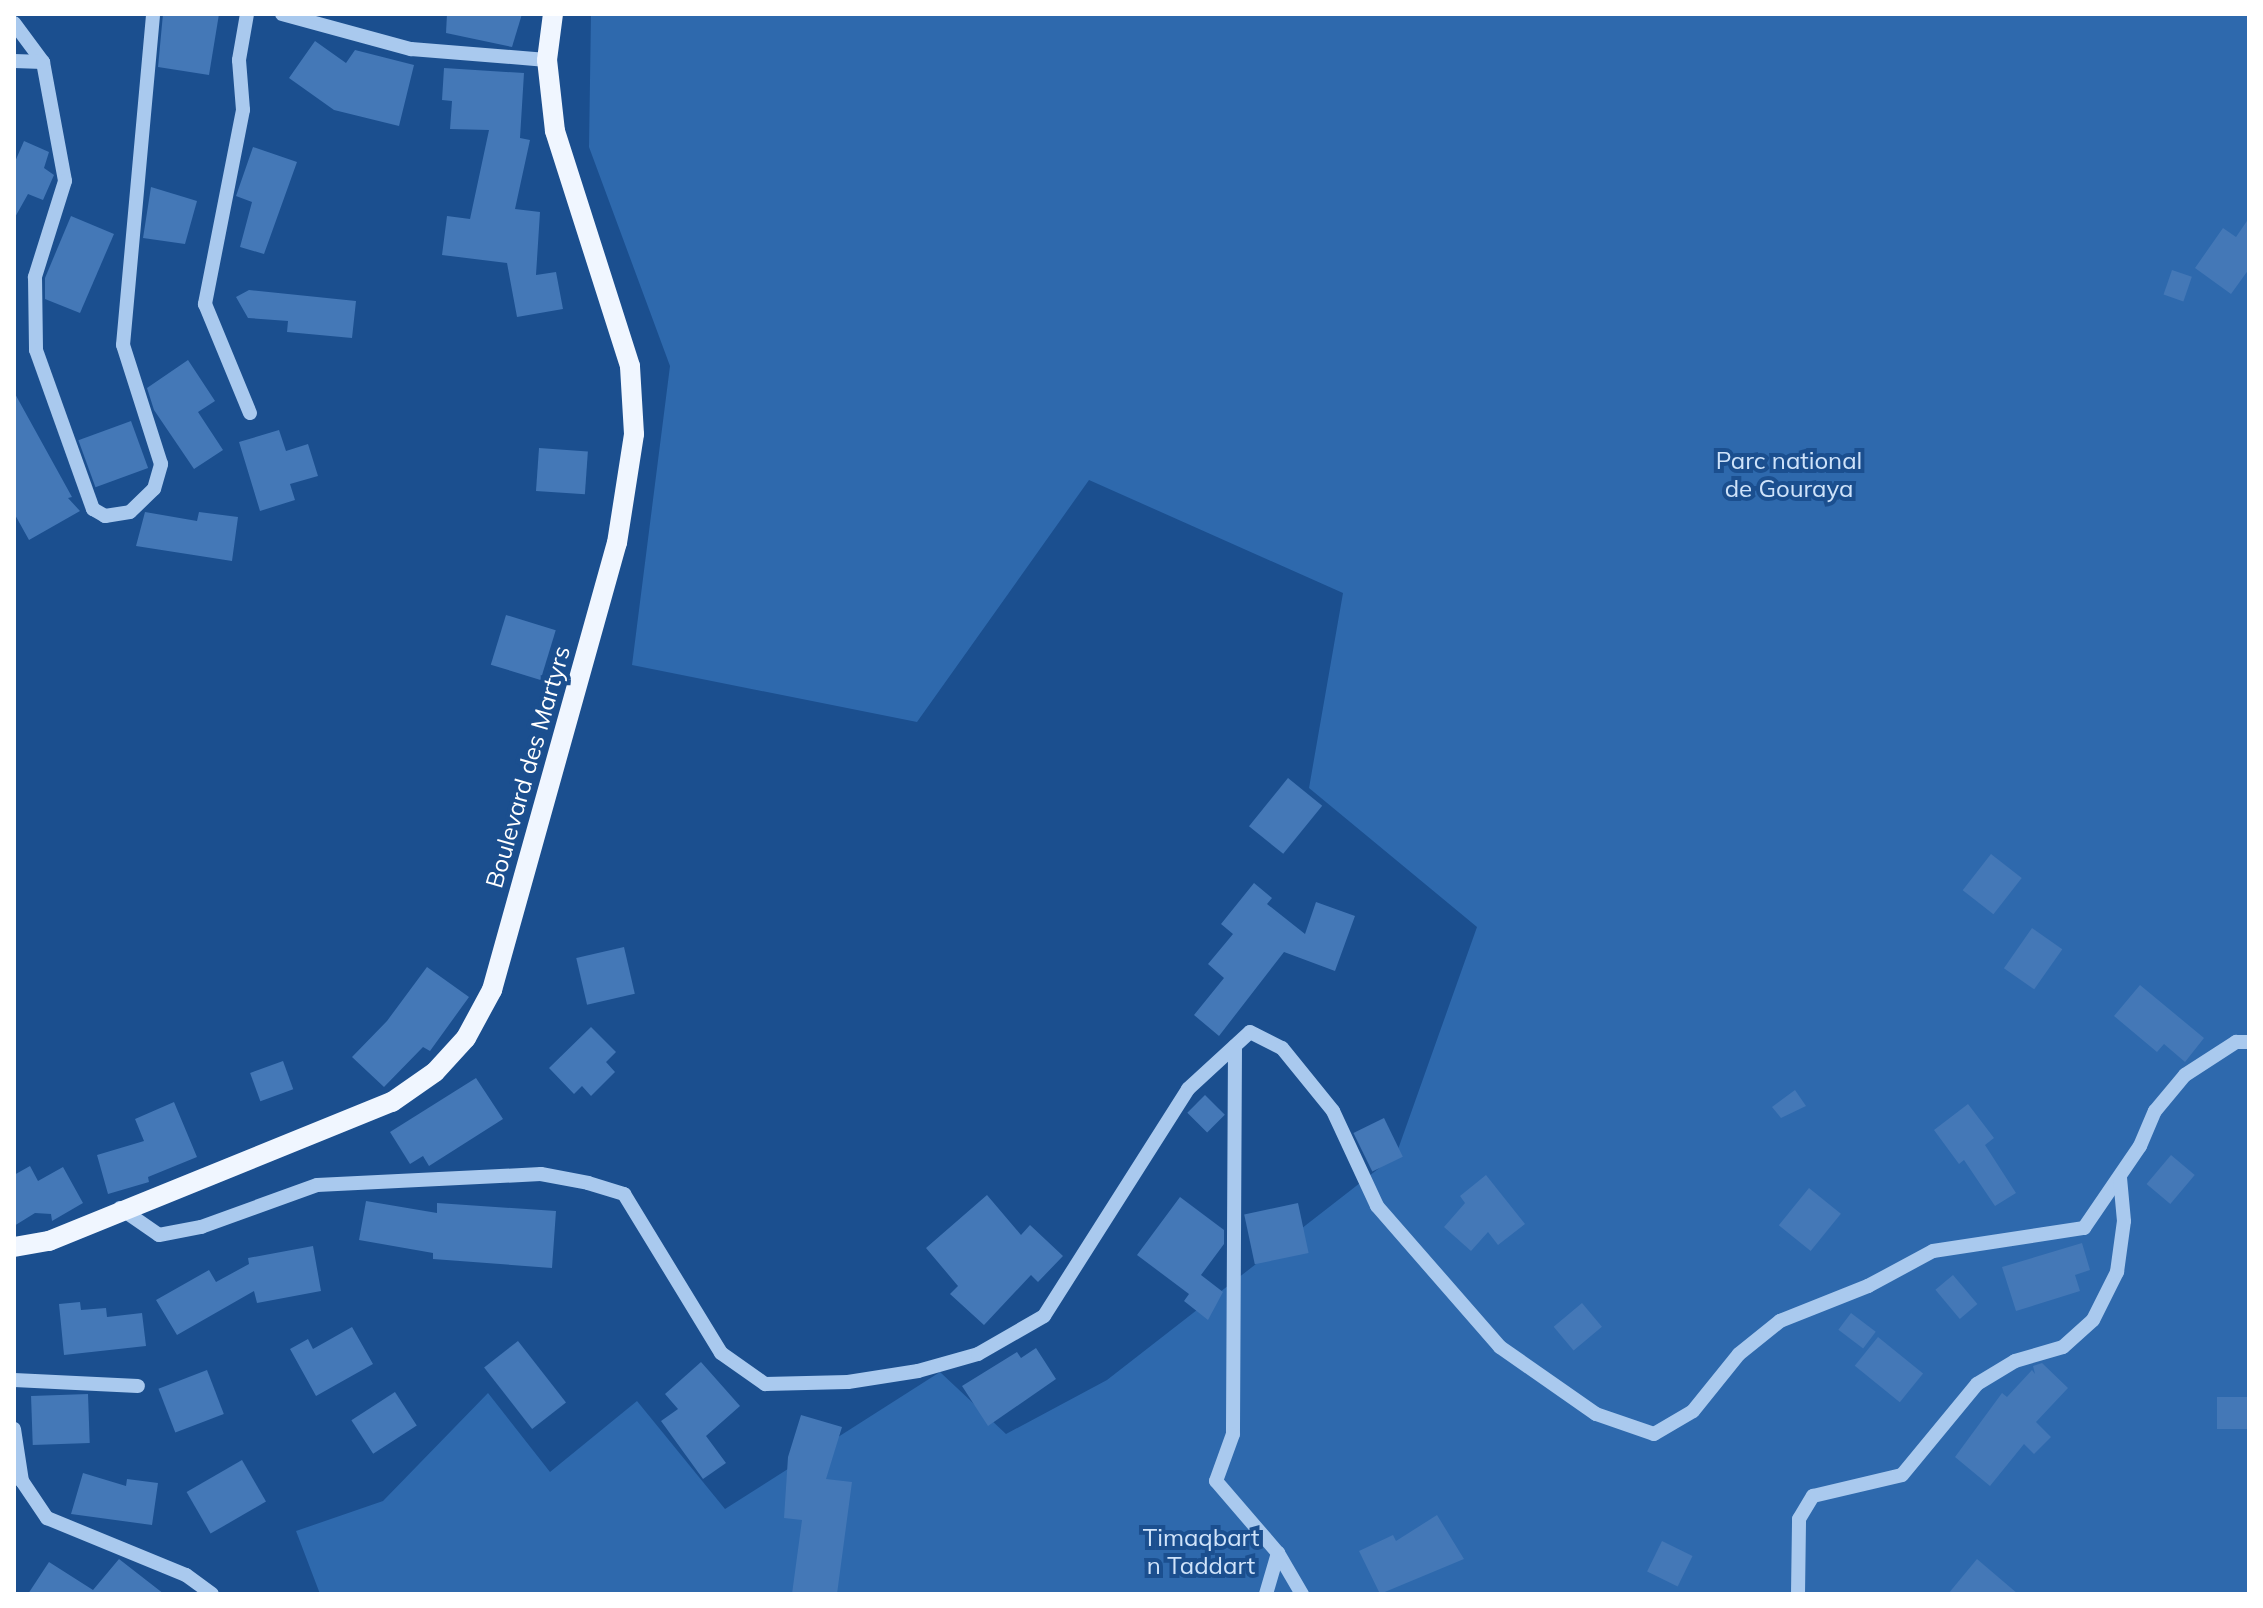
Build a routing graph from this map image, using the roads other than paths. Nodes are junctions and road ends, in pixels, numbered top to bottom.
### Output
1 (153, 14) edge
2 (247, 14) edge
3 (282, 14) edge
4 (553, 14) edge
5 (14, 23) edge
6 (14, 61) edge
7 (43, 62) junction
8 (548, 63) junction
9 (250, 413) dead end
10 (2249, 1042) edge
11 (1235, 1046) junction
12 (2120, 1178) junction
13 (120, 1208) junction
14 (14, 1247) edge
15 (14, 1380) edge
16 (138, 1386) dead end
17 (14, 1429) edge
18 (1278, 1553) junction
19 (212, 1594) edge
20 (1266, 1594) edge
21 (1302, 1594) edge
22 (1798, 1594) edge

1 - 7 street
2 - 9 street
3 - 8 street
4 - 8 main road, Boulevard des Martyrs
5 - 7 street
6 - 7 street
8 - 13 main road, Boulevard des Martyrs
10 - 12 street
11 - 12 street
11 - 13 street
11 - 18 street
12 - 22 street
13 - 14 main road, Boulevard des Martyrs
15 - 16 street
17 - 19 street
18 - 20 street
18 - 21 street

